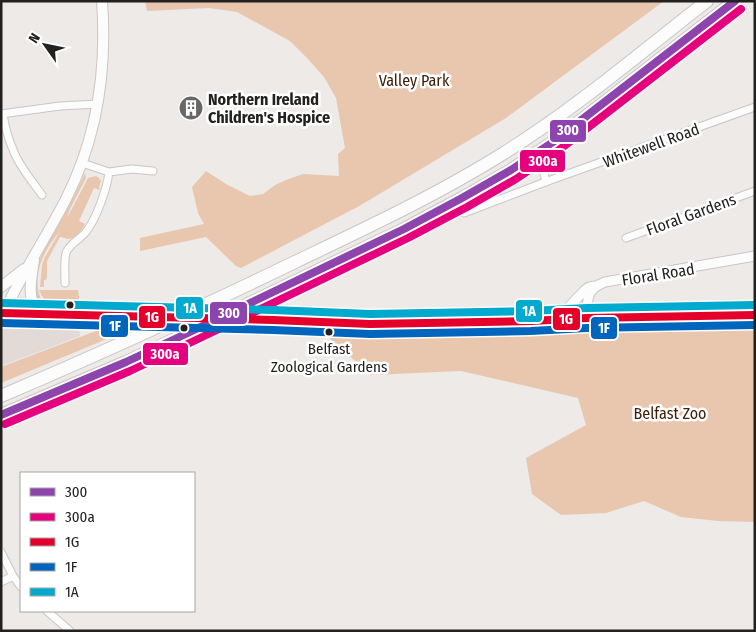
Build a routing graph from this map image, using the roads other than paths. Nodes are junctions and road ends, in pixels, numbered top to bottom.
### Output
1 (102, 1) edge
2 (707, 1) edge
3 (735, 1) edge
4 (98, 104) junction
5 (755, 107) edge
6 (2, 114) edge
7 (82, 163) junction
8 (543, 169) dead end
9 (153, 171) dead end
10 (109, 172) junction
11 (546, 182) junction
12 (755, 190) edge
13 (42, 195) dead end
14 (464, 213) dead end
15 (626, 238) dead end
16 (35, 254) junction
17 (755, 256) edge
18 (27, 267) junction
19 (65, 284) dead end
20 (596, 286) junction
21 (1, 287) edge
22 (4, 313) edge
23 (37, 314) junction
24 (755, 315) edge
25 (587, 318) junction
26 (558, 319) junction
27 (1, 396) edge
28 (1, 415) edge
29 (1, 552) edge
30 (13, 576) junction
31 (1, 582) edge
32 (20, 585) edge
33 (48, 612) edge
34 (70, 631) edge

1 - 4 main road
2 - 27 highway
3 - 28 highway
4 - 6 street
4 - 7 main road
5 - 11 street, Whitewell Road
6 - 13 street
7 - 10 street
7 - 16 main road
8 - 11 street
9 - 10 street
10 - 19 street
11 - 14 street, Whitewell Road
12 - 15 street, Floral Gardens
16 - 18 main road
16 - 23 main road
17 - 20 street, Floral Road
18 - 21 main road
18 - 22 main road
20 - 25 street
20 - 26 street, Floral Road
22 - 23 main road
23 - 26 main road, bridge
24 - 25 main road
25 - 26 main road
29 - 30 street
30 - 31 street
30 - 32 street
33 - 34 street

